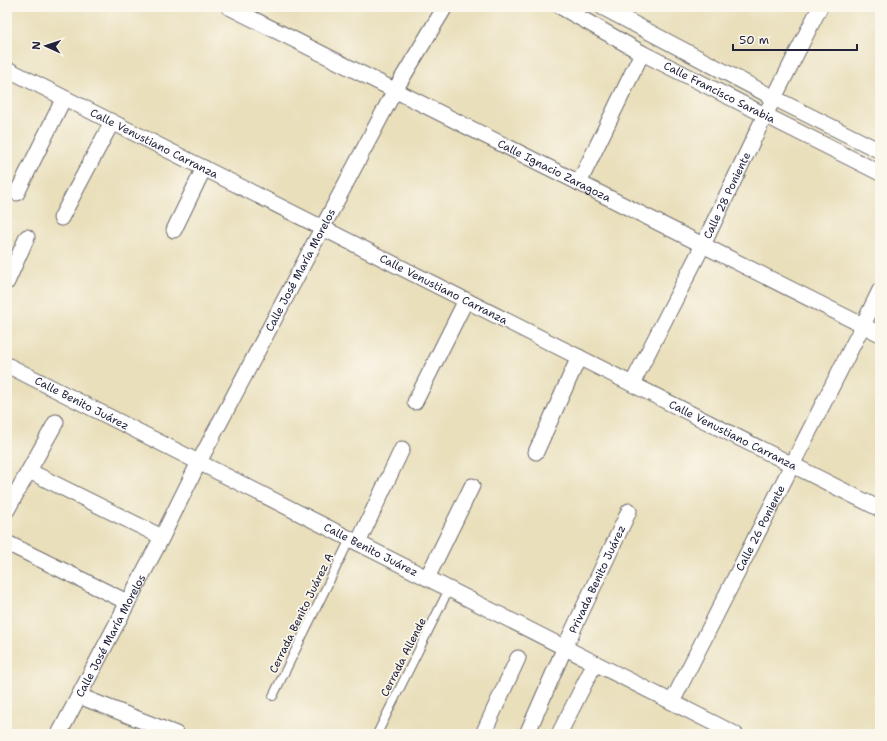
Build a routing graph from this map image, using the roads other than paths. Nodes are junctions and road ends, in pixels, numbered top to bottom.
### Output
1 (230, 7) edge
2 (445, 7) edge
3 (561, 7) edge
4 (602, 7) edge
5 (820, 7) edge
6 (642, 53) junction
7 (9, 74) edge
8 (395, 90) junction
9 (64, 98) junction
10 (774, 98) junction
11 (764, 115) junction
12 (112, 122) junction
13 (880, 151) edge
14 (204, 168) junction
15 (880, 173) edge
16 (579, 183) junction
17 (17, 194) dead end
18 (61, 218) dead end
19 (322, 228) junction
20 (174, 230) dead end
21 (27, 237) dead end
22 (703, 245) junction
23 (7, 282) edge
24 (880, 290) edge
25 (466, 300) junction
26 (863, 325) junction
27 (880, 334) edge
28 (579, 357) junction
29 (7, 365) edge
30 (632, 384) junction
31 (415, 402) dead end
32 (56, 422) dead end
33 (402, 449) dead end
34 (536, 452) dead end
35 (199, 462) junction
36 (792, 465) junction
37 (29, 471) junction
38 (472, 486) dead end
39 (7, 510) edge
40 (880, 510) edge
41 (629, 511) dead end
42 (162, 537) junction
43 (354, 541) junction
44 (7, 543) edge
45 (427, 578) junction
46 (449, 589) junction
47 (127, 602) junction
48 (565, 647) junction
49 (518, 658) dead end
50 (595, 663) junction
51 (79, 696) junction
52 (273, 696) dead end
53 (672, 702) junction
54 (59, 734) edge
55 (176, 734) edge
56 (377, 734) edge
57 (483, 734) edge
58 (527, 734) edge
59 (559, 734) edge
60 (735, 734) edge

1 - 8 street, Calle Ignacio Zaragoza
2 - 8 street, Calle José María Morelos
3 - 6 street, Calle Francisco Sarabia
4 - 10 street, Calle Francisco Sarabia
5 - 10 street, Calle 28 Poniente
6 - 11 street, Calle Francisco Sarabia
6 - 16 street
7 - 9 street, Calle Venustiano Carranza
8 - 16 street, Calle Ignacio Zaragoza
8 - 19 street, Calle José María Morelos
9 - 12 street, Calle Venustiano Carranza
9 - 17 street
10 - 11 street, Calle 28 Poniente
10 - 13 street, Calle Francisco Sarabia
11 - 15 street, Calle Francisco Sarabia
11 - 22 street, Calle 28 Poniente
12 - 14 street, Calle Venustiano Carranza
12 - 18 street
14 - 19 street, Calle Venustiano Carranza
14 - 20 street
16 - 22 street, Calle Ignacio Zaragoza
19 - 25 street, Calle Venustiano Carranza
19 - 35 street, Calle José María Morelos
21 - 23 street
22 - 26 street, Calle Ignacio Zaragoza
22 - 30 street, Calle 28 Poniente
24 - 26 street, Calle 26 Poniente
25 - 28 street, Calle Venustiano Carranza
25 - 31 street
26 - 27 street, Calle Ignacio Zaragoza
26 - 36 street, Calle 26 Poniente
28 - 30 street, Calle Venustiano Carranza
28 - 34 street
29 - 35 street, Calle Benito Juárez
30 - 36 street, Calle Venustiano Carranza
32 - 37 street
33 - 43 street
35 - 42 street, Calle José María Morelos
35 - 43 street, Calle Benito Juárez
36 - 40 street, Calle Venustiano Carranza
36 - 53 street, Calle 26 Poniente
37 - 39 street
37 - 42 street
38 - 45 street
41 - 48 street, Privada Benito Juárez
42 - 47 street, Calle José María Morelos
43 - 45 street, Calle Benito Juárez
43 - 52 lane, Cerrada Benito Juárez A
44 - 47 street
45 - 46 street, Calle Benito Juárez
46 - 48 street, Calle Benito Juárez
46 - 56 lane, Cerrada Allende
47 - 51 street, Calle José María Morelos
48 - 50 street, Calle Benito Juárez
48 - 58 street, Privada Benito Juárez
49 - 57 street
50 - 53 street, Calle Benito Juárez
50 - 59 street
51 - 54 street, Calle José María Morelos
51 - 55 street
53 - 60 street, Calle Benito Juárez

